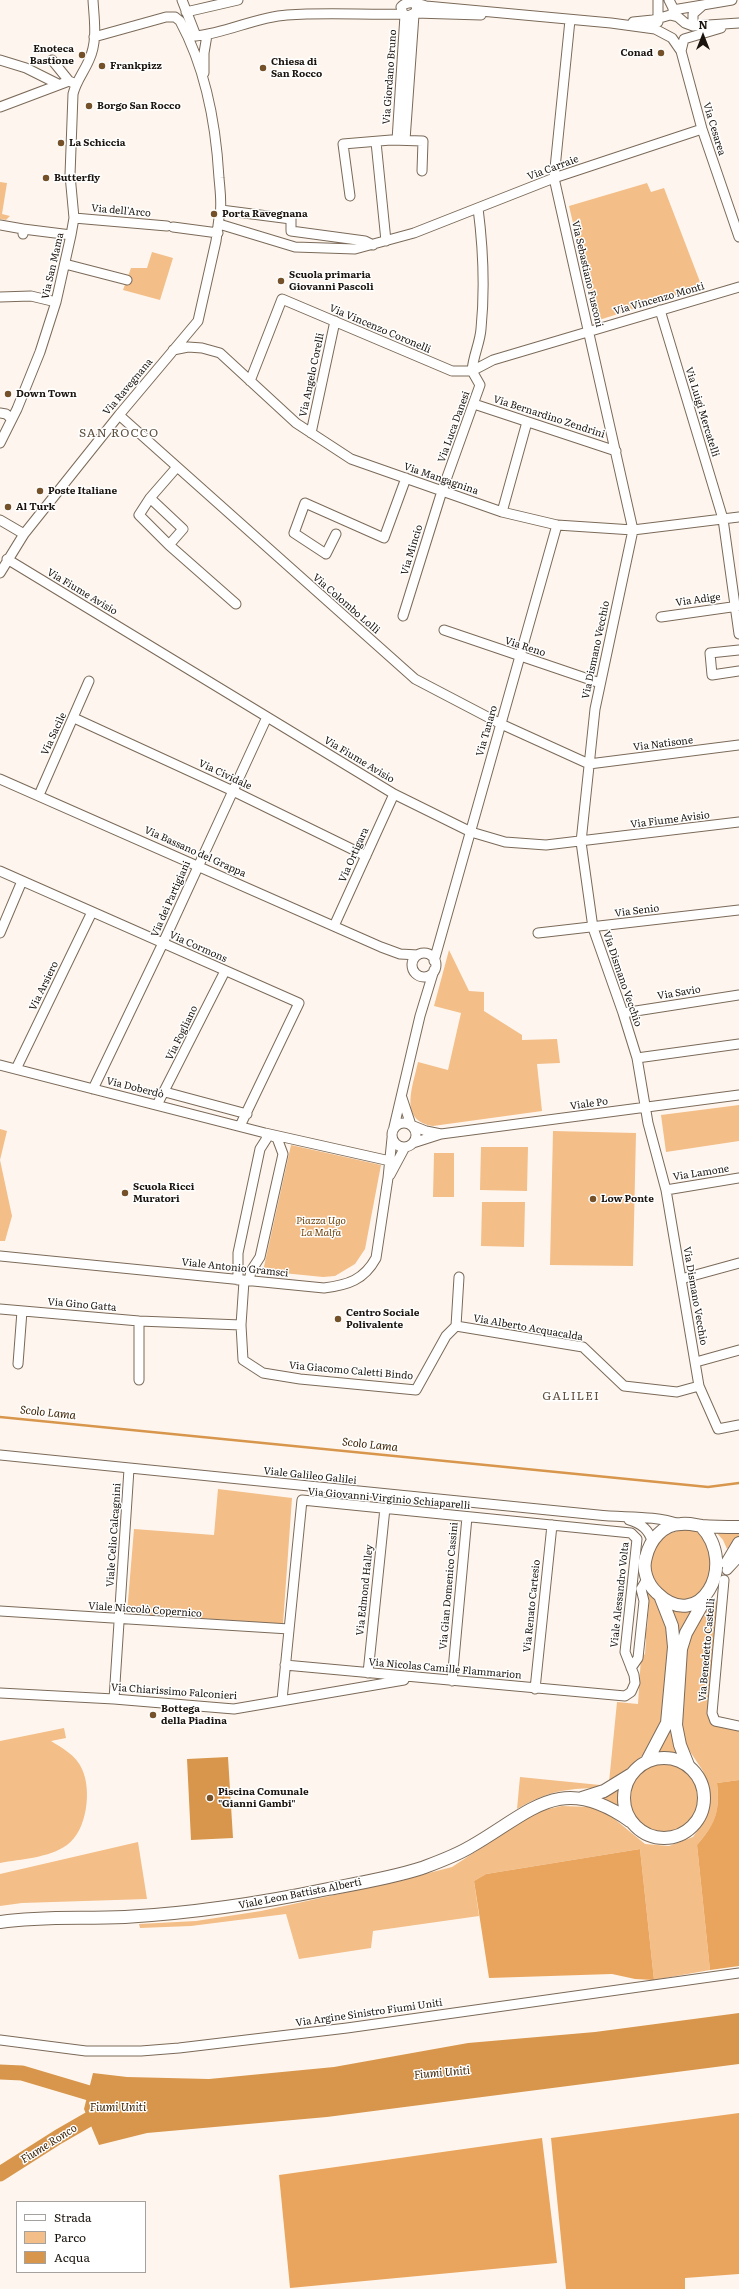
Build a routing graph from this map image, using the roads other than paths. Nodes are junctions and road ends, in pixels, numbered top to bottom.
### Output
1 (93, 0) edge
2 (182, 0) edge
3 (238, 0) edge
4 (658, 0) edge
5 (669, 0) edge
6 (732, 0) edge
7 (408, 1) edge
8 (703, 5) junction
9 (186, 12) junction
10 (494, 12) junction
11 (409, 14) junction
12 (675, 14) junction
13 (658, 18) junction
14 (570, 20) junction
15 (611, 23) junction
16 (735, 24) edge
17 (693, 26) junction
18 (663, 32) junction
19 (207, 35) junction
20 (94, 37) junction
21 (681, 51) junction
22 (0, 60) edge
23 (52, 60) dead end
24 (204, 79) junction
25 (72, 82) junction
26 (58, 84) junction
27 (0, 107) edge
28 (702, 129) junction
29 (401, 140) junction
30 (376, 142) junction
31 (422, 171) dead end
32 (554, 178) junction
33 (350, 196) dead end
34 (478, 208) junction
35 (74, 218) junction
36 (219, 224) junction
37 (0, 225) edge
38 (72, 235) junction
39 (739, 237) edge
40 (386, 242) junction
41 (374, 245) junction
42 (65, 264) junction
43 (127, 280) dead end
44 (739, 287) edge
45 (0, 297) edge
46 (56, 302) junction
47 (660, 310) junction
48 (335, 321) junction
49 (588, 331) junction
50 (173, 350) junction
51 (472, 371) junction
52 (250, 381) junction
53 (474, 404) junction
54 (0, 412) edge
55 (119, 415) junction
56 (12, 419) junction
57 (527, 422) junction
58 (311, 434) junction
59 (0, 443) edge
60 (616, 451) junction
61 (177, 467) junction
62 (406, 478) junction
63 (442, 491) junction
64 (150, 498) junction
65 (502, 512) junction
66 (739, 517) edge
67 (723, 519) junction
68 (0, 520) edge
69 (557, 525) junction
70 (633, 530) junction
71 (24, 534) junction
72 (336, 534) dead end
73 (169, 545) junction
74 (7, 559) junction
75 (0, 573) edge
76 (236, 604) dead end
77 (736, 606) edge
78 (403, 616) dead end
79 (661, 617) dead end
80 (444, 630) dead end
81 (739, 634) edge
82 (739, 650) edge
83 (520, 657) junction
84 (739, 671) edge
85 (89, 681) dead end
86 (600, 682) junction
87 (267, 717) junction
88 (74, 718) junction
89 (501, 724) junction
90 (739, 745) edge
91 (589, 764) junction
92 (0, 779) edge
93 (233, 790) junction
94 (394, 794) junction
95 (39, 795) junction
96 (739, 822) edge
97 (471, 832) junction
98 (581, 842) junction
99 (366, 856) junction
100 (198, 866) junction
101 (0, 871) edge
102 (22, 881) junction
103 (739, 910) edge
104 (92, 912) junction
105 (334, 926) junction
106 (593, 928) junction
107 (0, 933) edge
108 (538, 933) dead end
109 (163, 943) junction
110 (438, 944) junction
111 (381, 947) junction
112 (420, 954) junction
113 (434, 960) junction
114 (412, 967) junction
115 (225, 970) junction
116 (434, 970) junction
117 (417, 976) junction
118 (739, 995) edge
119 (623, 1013) junction
120 (420, 1016) junction
121 (739, 1044) edge
122 (637, 1058) junction
123 (0, 1065) edge
124 (16, 1069) junction
125 (93, 1089) junction
126 (165, 1092) junction
127 (739, 1095) edge
128 (402, 1098) junction
129 (157, 1105) junction
130 (645, 1108) junction
131 (247, 1114) junction
132 (411, 1125) junction
133 (240, 1126) junction
134 (394, 1127) junction
135 (265, 1133) junction
136 (441, 1134) junction
137 (392, 1138) junction
138 (409, 1145) junction
139 (262, 1146) junction
140 (280, 1147) junction
141 (390, 1161) junction
142 (388, 1178) junction
143 (739, 1178) edge
144 (666, 1190) junction
145 (0, 1256) edge
146 (238, 1261) junction
147 (739, 1263) edge
148 (255, 1264) junction
149 (459, 1277) dead end
150 (681, 1279) junction
151 (244, 1281) junction
152 (0, 1309) edge
153 (22, 1311) junction
154 (139, 1321) junction
155 (241, 1325) junction
156 (456, 1326) junction
157 (739, 1350) edge
158 (696, 1362) junction
159 (18, 1364) dead end
160 (139, 1380) dead end
161 (699, 1386) junction
162 (739, 1425) edge
163 (0, 1455) edge
164 (129, 1469) junction
165 (340, 1490) junction
166 (436, 1499) junction
167 (339, 1504) junction
168 (385, 1508) junction
169 (435, 1513) junction
170 (598, 1515) junction
171 (467, 1517) junction
172 (618, 1517) junction
173 (679, 1524) junction
174 (552, 1525) junction
175 (701, 1526) junction
176 (739, 1527) edge
177 (598, 1530) junction
178 (652, 1541) junction
179 (739, 1544) edge
180 (739, 1557) edge
181 (645, 1560) junction
182 (726, 1571) junction
183 (633, 1572) junction
184 (647, 1579) junction
185 (631, 1596) junction
186 (641, 1596) junction
187 (662, 1598) junction
188 (704, 1602) junction
189 (0, 1611) edge
190 (119, 1620) junction
191 (289, 1630) junction
192 (285, 1665) junction
193 (631, 1668) junction
194 (368, 1673) junction
195 (416, 1678) junction
196 (452, 1681) junction
197 (534, 1689) junction
198 (0, 1693) edge
199 (602, 1695) joint
200 (114, 1699) junction
201 (282, 1700) junction
202 (739, 1726) edge
203 (647, 1761) junction
204 (688, 1765) junction
205 (630, 1775) junction
206 (582, 1798) junction
207 (630, 1821) junction
208 (0, 1922) edge
209 (739, 1973) edge
210 (0, 2040) edge

1 - 20 street
2 - 9 street
3 - 9 street
4 - 13 street
5 - 12 street
6 - 8 street
7 - 10 street
7 - 11 street
7 - 11 street
8 - 12 street
8 - 17 street
9 - 19 street
10 - 11 street
10 - 14 street
11 - 19 street
11 - 29 street, Via Giordano Bruno
12 - 13 street
12 - 17 street
13 - 15 street
13 - 18 street
14 - 15 street
14 - 32 street, Via Sebastiano Fusconi
15 - 18 street
16 - 17 street
16 - 21 street
18 - 21 street, Via Cesarea
19 - 24 street
20 - 24 street
20 - 25 street
21 - 28 street, Via Cesarea
22 - 26 street
23 - 25 street
24 - 36 street, Via Ravegnana
25 - 26 street
25 - 35 street, Via San Mama
26 - 27 street
28 - 32 street, Via Carraie
28 - 39 street, Via Cesarea
29 - 30 street
29 - 31 street
30 - 33 street
30 - 40 street
32 - 34 street, Via Carraie
32 - 49 street, Via Sebastiano Fusconi
34 - 40 street, Via Carraie
34 - 51 street
35 - 36 street, Via dell'Arco
35 - 38 street, Via San Mama
36 - 41 street, Via Carraie
36 - 41 street
36 - 50 street, Via Ravegnana
37 - 38 street
38 - 42 street, Via San Mama
40 - 41 street, Via Carraie
42 - 43 street
42 - 46 street, Via San Mama
44 - 47 street, Via Vincenzo Monti
45 - 46 street
46 - 56 street, Via San Mama
47 - 49 street, Via Vincenzo Monti
47 - 67 street, Via Luigi Mercatelli
48 - 51 street, Via Vincenzo Coronelli
48 - 52 street, Via Vincenzo Coronelli
48 - 58 street, Via Angelo Corelli
49 - 51 street, Via Vincenzo Monti
49 - 60 street, Via Sebastiano Fusconi
50 - 52 street, Via Mangagnina
50 - 55 street, Via Ravegnana
51 - 53 street, Via Luca Danesi
52 - 58 street, Via Mangagnina
53 - 57 street, Via Bernardino Zendrini
53 - 63 street, Via Luca Danesi
54 - 56 street
55 - 61 street, Via Colombo Lolli
55 - 71 street, Via Ravegnana
56 - 59 street, Via San Mama
57 - 60 street, Via Bernardino Zendrini
57 - 65 street
58 - 62 street, Via Mangagnina
60 - 70 street, Via Sebastiano Fusconi
61 - 64 street
61 - 89 street, Via Colombo Lolli
62 - 63 street, Via Mangagnina
62 - 72 street
63 - 65 street, Via Mangagnina
63 - 78 street, Via Mincio
64 - 73 street
64 - 73 street
65 - 69 street, Via Mangagnina
66 - 67 street, Via Mangagnina
67 - 70 street, Via Mangagnina
67 - 77 street, Via Luigi Mercatelli
68 - 71 street
69 - 70 street, Via Mangagnina
69 - 83 street, Via Tanaro
70 - 86 street, Via Dismano Vecchio
71 - 74 street, Via Ravegnana
73 - 76 street
74 - 75 street, Via Ravegnana
74 - 87 street, Via Fiume Avisio
77 - 79 street, Via Adige
77 - 81 street, Via Luigi Mercatelli
80 - 83 street, Via Reno
82 - 84 street
83 - 86 street, Via Reno
83 - 89 street, Via Tanaro
85 - 88 street, Via Sacile
86 - 91 street, Via Dismano Vecchio
87 - 93 street, Via dei Partigiani
87 - 94 street, Via Fiume Avisio
88 - 93 street, Via Cividale
88 - 95 street, Via Sacile
89 - 91 street, Via Colombo Lolli
89 - 97 street, Via Tanaro
90 - 91 street, Via Natisone
91 - 98 street, Via Dismano Vecchio
92 - 95 street, Via Bassano del Grappa
93 - 99 street, Via Cividale
93 - 100 street, Via dei Partigiani
94 - 97 street, Via Fiume Avisio
94 - 99 street, Via Ortigara
95 - 100 street, Via Bassano del Grappa
96 - 98 street, Via Fiume Avisio
97 - 98 street, Via Fiume Avisio
97 - 110 street, Via Tanaro
98 - 106 street, Via Dismano Vecchio
99 - 105 street, Via Ortigara
100 - 105 street, Via Bassano del Grappa
100 - 109 street, Via dei Partigiani
101 - 102 street, Via Cormons
102 - 104 street, Via Cormons
102 - 107 street
103 - 106 street, Via Senio
104 - 109 street, Via Cormons
104 - 124 street, Via Arsiero
105 - 111 street, Via Bassano del Grappa
106 - 108 street, Via Senio
106 - 119 street, Via Dismano Vecchio
109 - 115 street, Via Cormons
109 - 125 street, Via dei Partigiani
110 - 112 street
110 - 113 street, Via Tanaro
111 - 112 street, Via Bassano del Grappa
111 - 114 street, Via Bassano del Grappa
112 - 113 street
112 - 114 street
113 - 116 street
114 - 117 street
115 - 126 street, Via Fogliano
115 - 131 street, Via Cormons
116 - 117 street
116 - 120 street
117 - 120 street
118 - 119 street, Via Savio
119 - 122 street, Via Dismano Vecchio
120 - 128 street
121 - 122 street
122 - 130 street, Via Dismano Vecchio
123 - 124 street, Via Doberdò
124 - 125 street, Via Doberdò
125 - 129 street, Via Doberdò
126 - 129 street, Via Fogliano
126 - 131 street
127 - 130 street, Viale Po
128 - 132 street
128 - 134 street
129 - 133 street, Via Doberdò
130 - 136 street, Viale Po
130 - 144 street, Via Dismano Vecchio
131 - 133 street
132 - 134 street
132 - 136 street, Viale Po
132 - 138 street
133 - 135 street, Via Doberdò
134 - 137 street
135 - 139 street
135 - 140 street
135 - 141 street
136 - 138 street, Viale Po
137 - 138 street
137 - 141 street, Viale Antonio Gramsci
138 - 142 street, Viale Antonio Gramsci
139 - 140 street
139 - 146 street
140 - 148 street
141 - 142 street, Viale Antonio Gramsci
142 - 151 street, Viale Antonio Gramsci
143 - 144 street, Via Lamone
144 - 150 street, Via Dismano Vecchio
145 - 151 street, Viale Antonio Gramsci
146 - 148 street
146 - 151 street
147 - 150 street
148 - 151 street
149 - 156 street
150 - 158 street, Via Dismano Vecchio
151 - 155 street, Via Giacomo Caletti Bindo
152 - 153 street, Via Gino Gatta
153 - 154 street, Via Gino Gatta
153 - 159 street
154 - 155 street, Via Gino Gatta
154 - 160 street
155 - 156 street, Via Giacomo Caletti Bindo
156 - 161 street, Via Alberto Acquacalda
157 - 158 street
158 - 161 street, Via Dismano Vecchio
161 - 162 street, Via Dismano Vecchio
163 - 164 street, Viale Galileo Galilei
164 - 165 street, Viale Galileo Galilei
164 - 190 street, Viale Celio Calcagnini
165 - 166 street, Viale Galileo Galilei
165 - 167 street
166 - 169 street
166 - 170 street, Viale Galileo Galilei
167 - 168 street, Via Giovanni Virginio Schiaparelli
167 - 191 street, Via Giovanni Virginio Schiaparelli
168 - 169 street, Via Giovanni Virginio Schiaparelli
168 - 194 street, Via Edmond Halley
169 - 171 street, Via Giovanni Virginio Schiaparelli
170 - 172 street, Viale Galileo Galilei
170 - 177 street
171 - 174 street, Via Giovanni Virginio Schiaparelli
171 - 196 street, Via Gian Domenico Cassini
172 - 173 street
172 - 178 street
173 - 175 main road
173 - 178 main road
174 - 177 street, Viale Alessandro Volta
174 - 197 street, Via Renato Cartesio
175 - 176 main road
175 - 182 main road
177 - 183 street, Viale Alessandro Volta
178 - 181 main road
179 - 182 main road
180 - 182 street
181 - 183 street
181 - 184 main road
182 - 188 main road
182 - 202 street, Via Benedetto Castelli
183 - 185 street, Viale Alessandro Volta
184 - 186 street, Viale Alessandro Volta
184 - 187 main road
185 - 186 street
185 - 193 street, Viale Alessandro Volta
186 - 193 street, Viale Alessandro Volta
187 - 188 main road
187 - 203 main road
188 - 204 main road
189 - 190 street, Viale Niccolò Copernico
190 - 191 street, Viale Niccolò Copernico
190 - 200 street, Viale Celio Calcagnini
191 - 192 street, Via Giovanni Virginio Schiaparelli
192 - 194 street, Via Nicolas Camille Flammarion
192 - 201 street, Via Giovanni Virginio Schiaparelli
193 - 199 street, Viale Alessandro Volta
194 - 195 street, Via Nicolas Camille Flammarion
195 - 196 street, Via Nicolas Camille Flammarion
195 - 201 street, Via Chiarissimo Falconieri
196 - 197 street, Via Nicolas Camille Flammarion
197 - 199 street, Via Nicolas Camille Flammarion
198 - 200 street, Via Chiarissimo Falconieri
200 - 201 street, Via Chiarissimo Falconieri
203 - 204 main road
203 - 205 main road
204 - 207 main road
205 - 206 main road, Viale Leon Battista Alberti
205 - 207 main road
206 - 207 main road, Viale Leon Battista Alberti
206 - 208 main road, Viale Leon Battista Alberti
209 - 210 street, Via Argine Sinistro Fiumi Uniti

